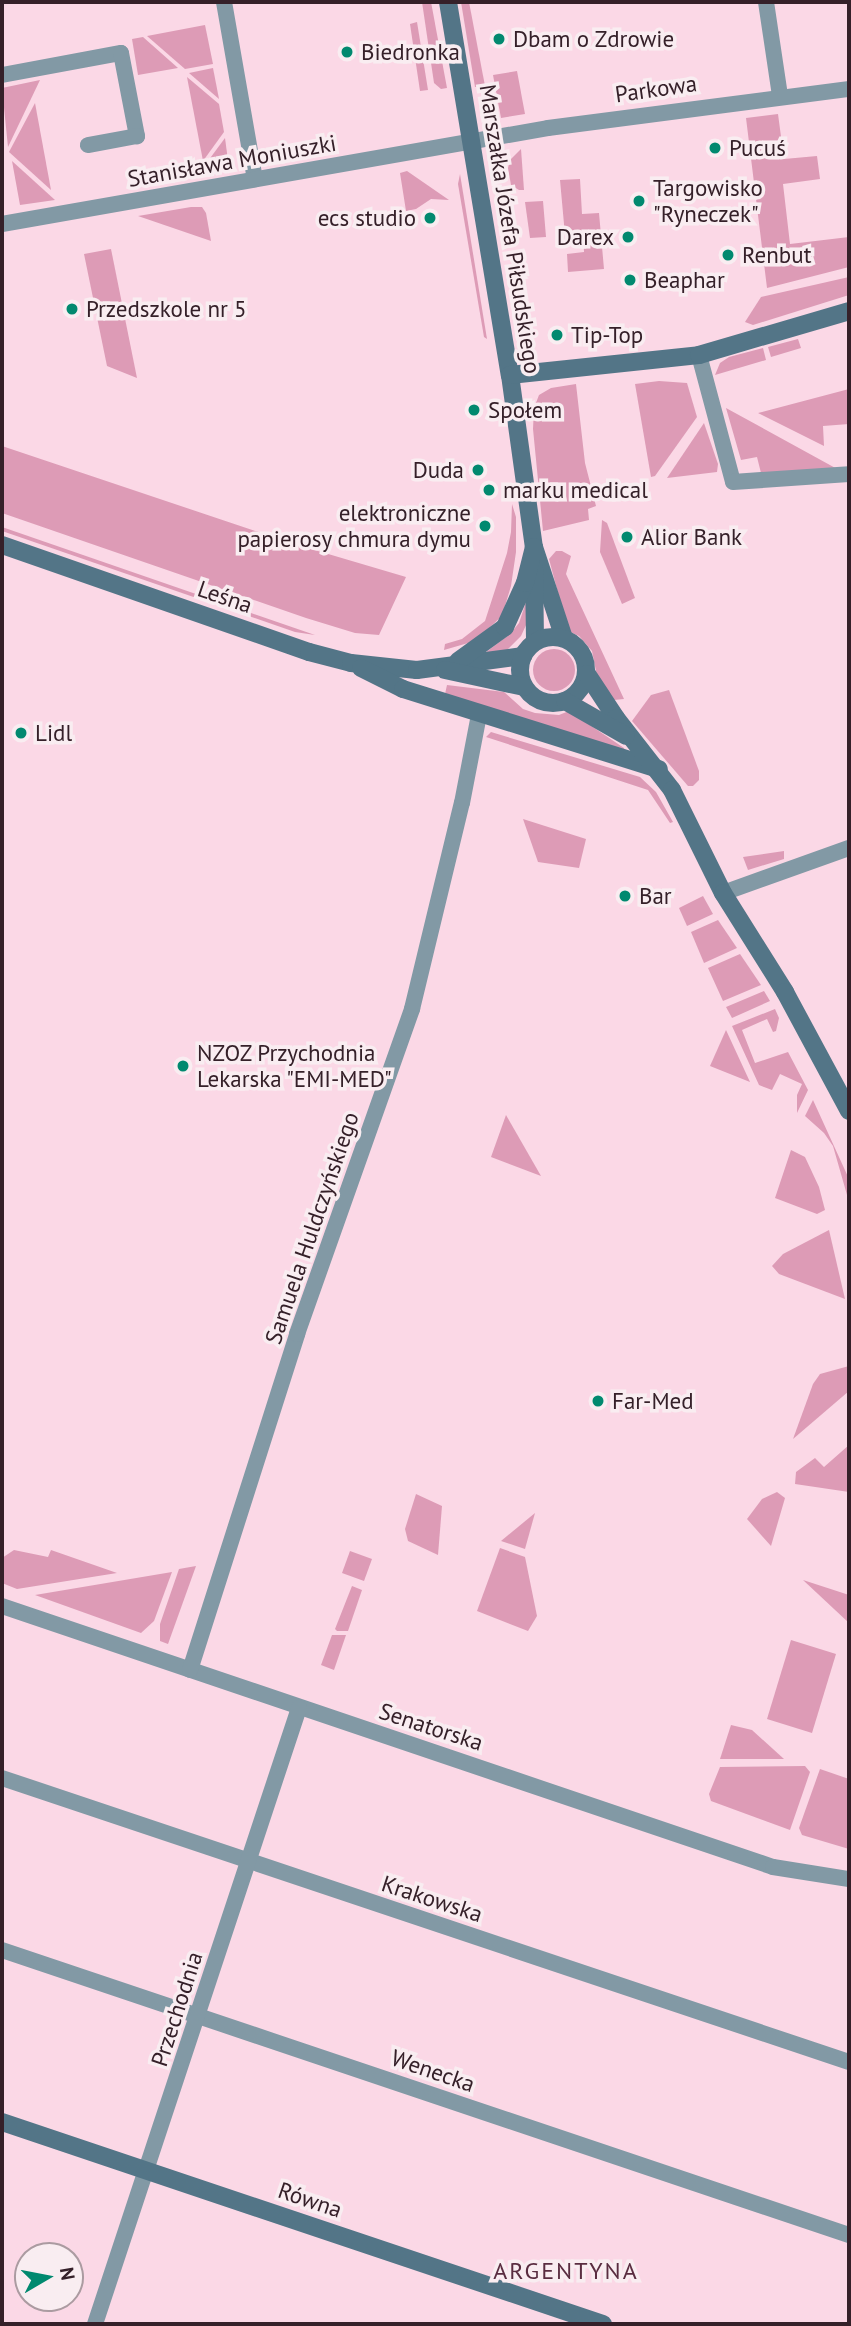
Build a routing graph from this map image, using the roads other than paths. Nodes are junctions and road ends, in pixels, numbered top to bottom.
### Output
1 (224, 2) edge
2 (448, 2) edge
3 (766, 2) edge
4 (2, 75) edge
5 (849, 89) edge
6 (780, 96) junction
7 (471, 141) junction
8 (89, 145) dead end
9 (255, 179) junction
10 (2, 224) edge
11 (849, 311) edge
12 (699, 355) junction
13 (510, 375) junction
14 (849, 474) edge
15 (2, 545) edge
16 (534, 547) junction
17 (564, 638) junction
18 (535, 641) junction
19 (523, 656) junction
20 (351, 663) junction
21 (445, 667) junction
22 (587, 674) junction
23 (524, 687) junction
24 (565, 701) junction
25 (479, 715) junction
26 (635, 742) junction
27 (659, 769) junction
28 (849, 848) edge
29 (723, 893) junction
30 (849, 1111) edge
31 (2, 1606) edge
32 (190, 1670) junction
33 (299, 1708) junction
34 (2, 1778) edge
35 (250, 1861) junction
36 (849, 1879) edge
37 (2, 1950) edge
38 (198, 2016) junction
39 (849, 2062) edge
40 (2, 2122) edge
41 (147, 2171) junction
42 (849, 2235) edge
43 (95, 2324) edge
44 (603, 2324) edge

1 - 9 street
2 - 7 street, Marszałka Józefa Piłsudskiego
3 - 6 street
4 - 8 street
5 - 6 street, Parkowa
6 - 7 street, Parkowa
7 - 9 street, Stanisława Moniuszki
7 - 13 street, Marszałka Józefa Piłsudskiego
9 - 10 street, Stanisława Moniuszki
11 - 12 street
12 - 13 street
12 - 14 street
13 - 16 street, Marszałka Józefa Piłsudskiego
15 - 20 street, Leśna
16 - 17 street, Marszałka Józefa Piłsudskiego
16 - 18 street, Marszałka Józefa Piłsudskiego
16 - 21 street
17 - 18 street
17 - 22 street
18 - 19 street
19 - 21 street, Leśna
19 - 23 street
20 - 21 street, Leśna
20 - 25 street
21 - 23 street, Leśna
22 - 24 street
22 - 26 street
23 - 24 street
24 - 26 street
25 - 27 street
25 - 32 street, Samuela Huldczyńskiego
26 - 27 street
27 - 29 street
28 - 29 street
29 - 30 street
31 - 32 street, Senatorska
32 - 33 street, Senatorska
33 - 35 street, Przechodnia
33 - 36 street, Senatorska
34 - 35 street, Krakowska
35 - 38 street, Przechodnia
35 - 39 street, Krakowska
37 - 38 street, Wenecka
38 - 41 street, Przechodnia
38 - 42 street, Wenecka
40 - 41 street, Równa
41 - 43 street, Przechodnia
41 - 44 street, Równa

